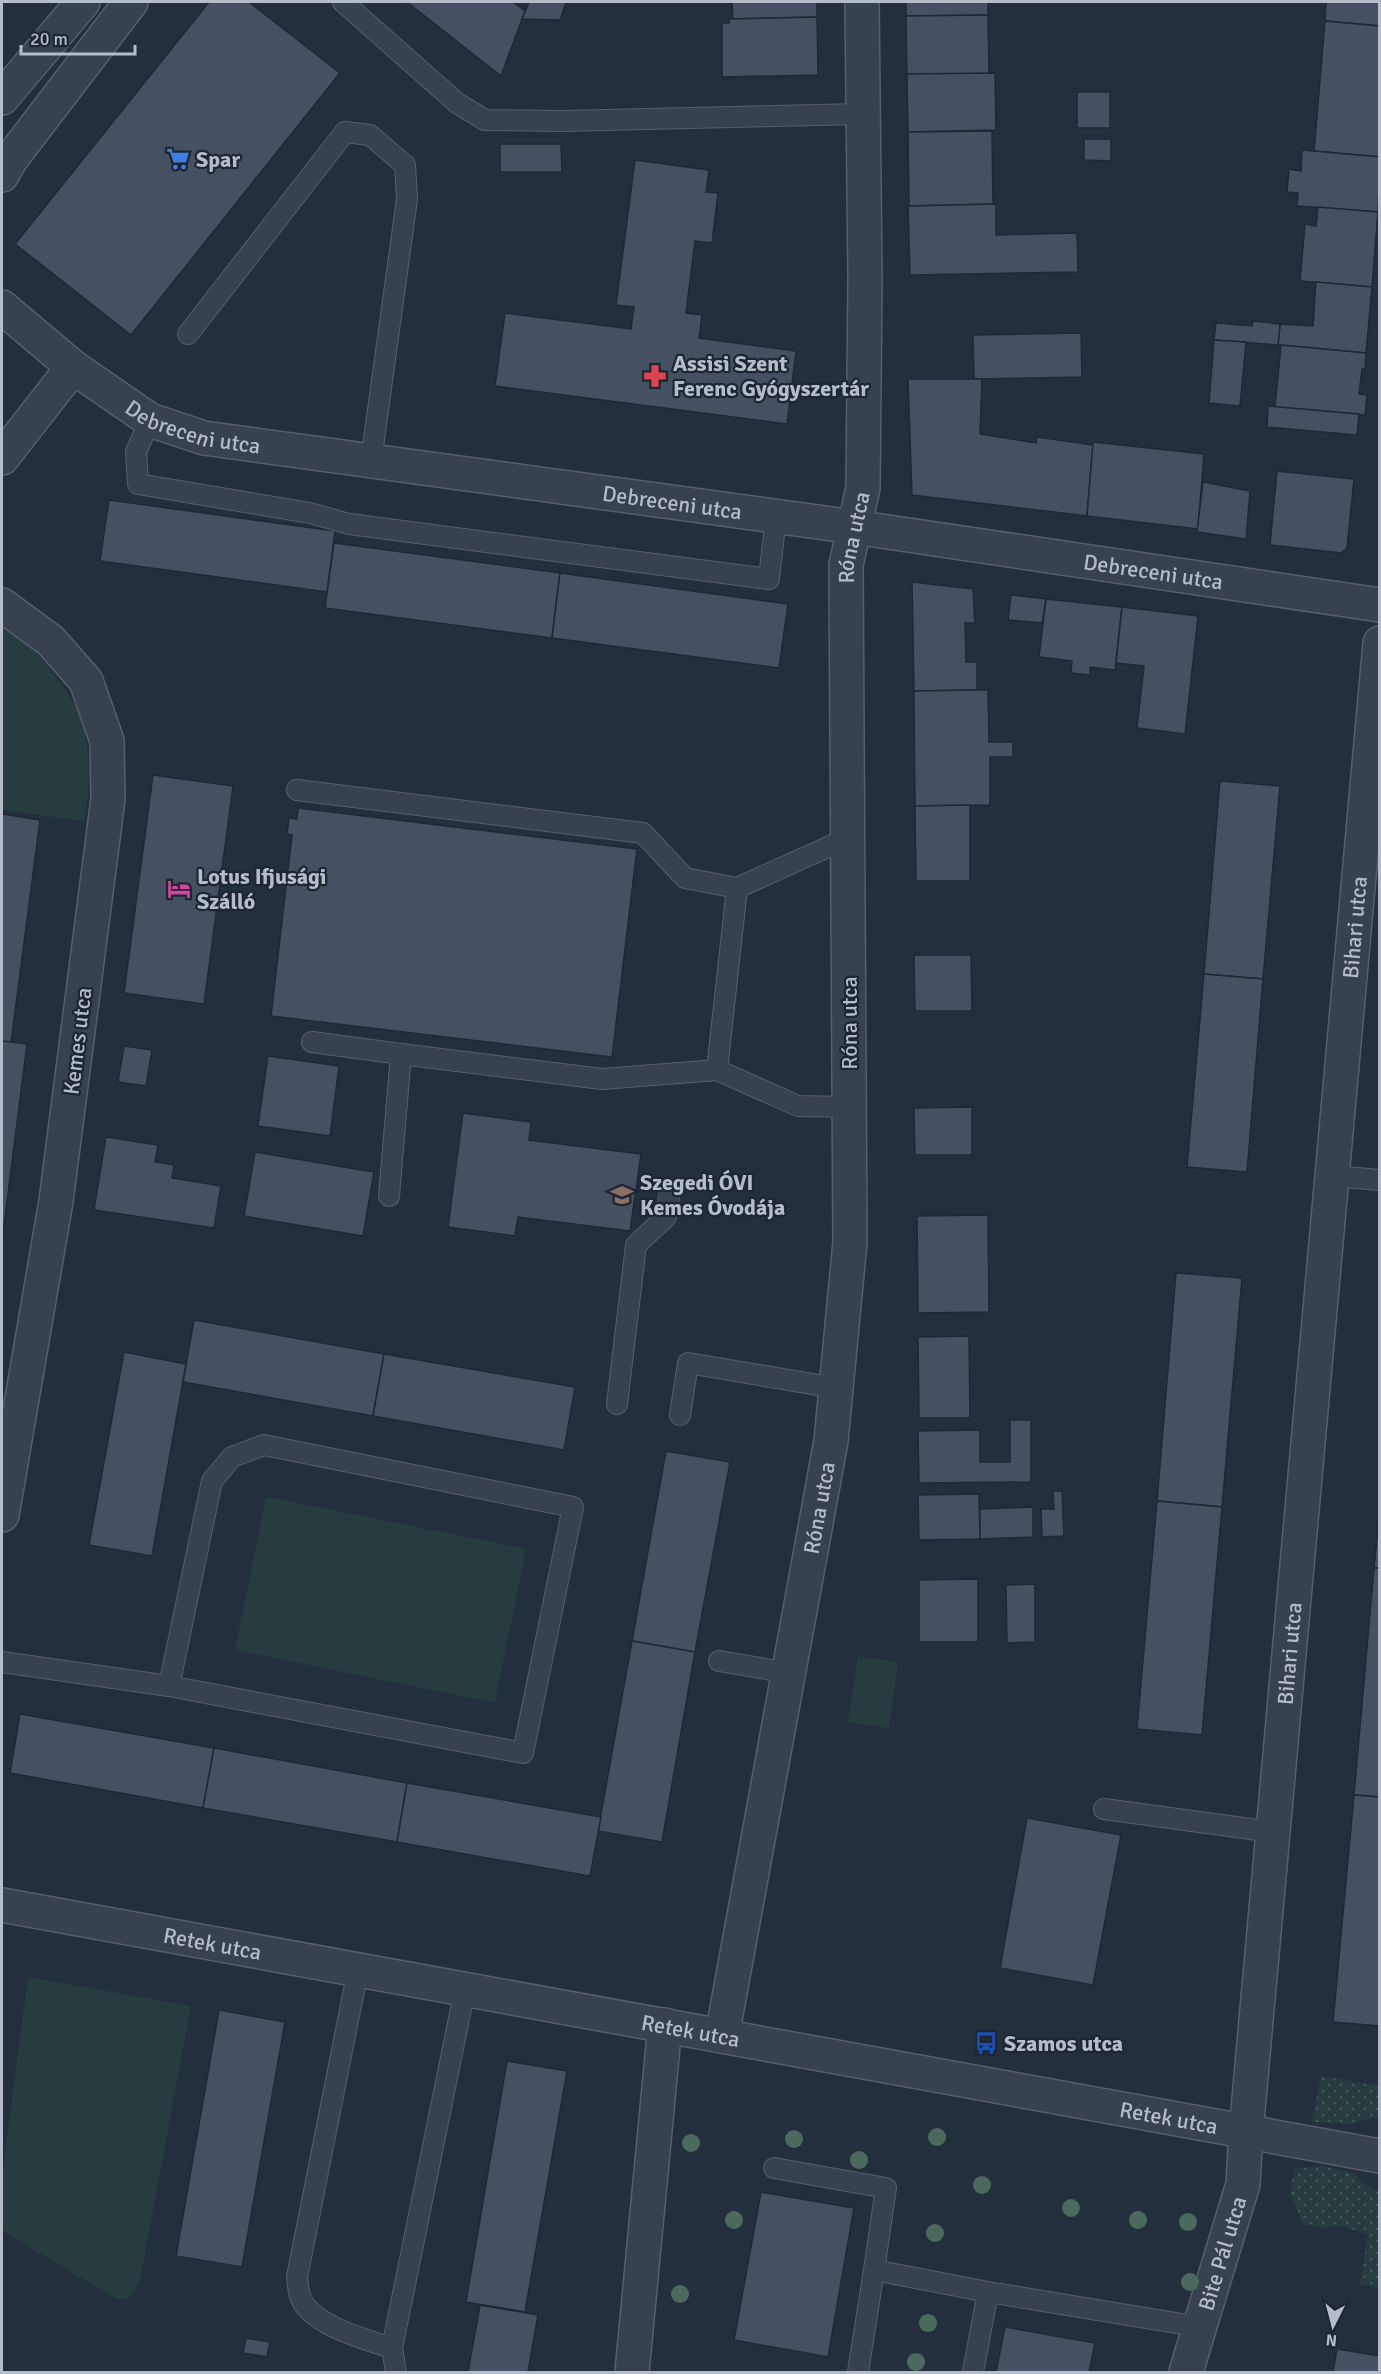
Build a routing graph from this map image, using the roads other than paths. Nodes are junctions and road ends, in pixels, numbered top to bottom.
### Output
1 (82, 2) edge
2 (131, 2) edge
3 (343, 2) edge
4 (862, 2) edge
5 (2, 98) edge
6 (863, 114) junction
7 (2, 175) edge
8 (2, 308) edge
9 (188, 334) dead end
10 (73, 367) junction
11 (150, 420) junction
12 (2, 458) edge
13 (371, 461) junction
14 (776, 516) junction
15 (854, 527) junction
16 (1380, 604) edge
17 (2, 605) edge
18 (1380, 643) edge
19 (297, 790) dead end
20 (848, 838) junction
21 (736, 888) junction
22 (312, 1042) dead end
23 (401, 1054) junction
24 (717, 1070) junction
25 (849, 1107) junction
26 (1333, 1176) junction
27 (1380, 1180) edge
28 (670, 1190) dead end
29 (389, 1196) dead end
30 (836, 1388) junction
31 (617, 1404) dead end
32 (680, 1415) dead end
33 (2, 1515) edge
34 (719, 1661) dead end
35 (2, 1662) edge
36 (789, 1673) junction
37 (169, 1686) junction
38 (1104, 1809) dead end
39 (1274, 1832) junction
40 (2, 1905) edge
41 (358, 1970) junction
42 (465, 1989) junction
43 (665, 2025) junction
44 (722, 2036) junction
45 (1246, 2132) junction
46 (1380, 2156) edge
47 (774, 2168) dead end
48 (874, 2270) junction
49 (988, 2292) junction
50 (1200, 2327) junction
51 (392, 2348) junction
52 (396, 2373) edge
53 (632, 2373) edge
54 (858, 2373) edge
55 (973, 2373) edge
56 (1186, 2373) edge

1 - 5 street
2 - 7 street
3 - 6 lane
4 - 6 street, Róna utca
6 - 15 street, Róna utca
8 - 10 street, Debreceni utca
9 - 13 lane
10 - 11 street, Debreceni utca
10 - 12 street
11 - 13 street, Debreceni utca
11 - 14 lane
13 - 14 street, Debreceni utca
14 - 15 street, Debreceni utca
15 - 16 street, Debreceni utca
15 - 20 street, Róna utca
17 - 33 street, Kemes utca
18 - 26 street, Bihari utca
19 - 21 lane
20 - 21 lane
20 - 25 street, Róna utca
21 - 24 lane
22 - 23 lane
23 - 24 lane
23 - 29 lane
24 - 25 lane
25 - 30 street, Róna utca
26 - 27 lane
26 - 39 street, Bihari utca
28 - 31 lane
30 - 32 lane
30 - 36 street, Róna utca
34 - 36 lane
35 - 37 lane
36 - 44 street, Róna utca
37 - 37 lane
38 - 39 lane
39 - 45 street, Bihari utca
40 - 41 street, Retek utca
41 - 42 street, Retek utca
41 - 51 lane
42 - 43 street, Retek utca
42 - 51 lane
43 - 44 street, Retek utca
43 - 53 street
44 - 45 street, Retek utca
45 - 46 street, Retek utca
45 - 50 street, Bite Pál utca
47 - 48 lane
48 - 49 lane
48 - 54 lane
49 - 50 lane
49 - 55 lane
50 - 56 street, Bite Pál utca
51 - 52 lane

